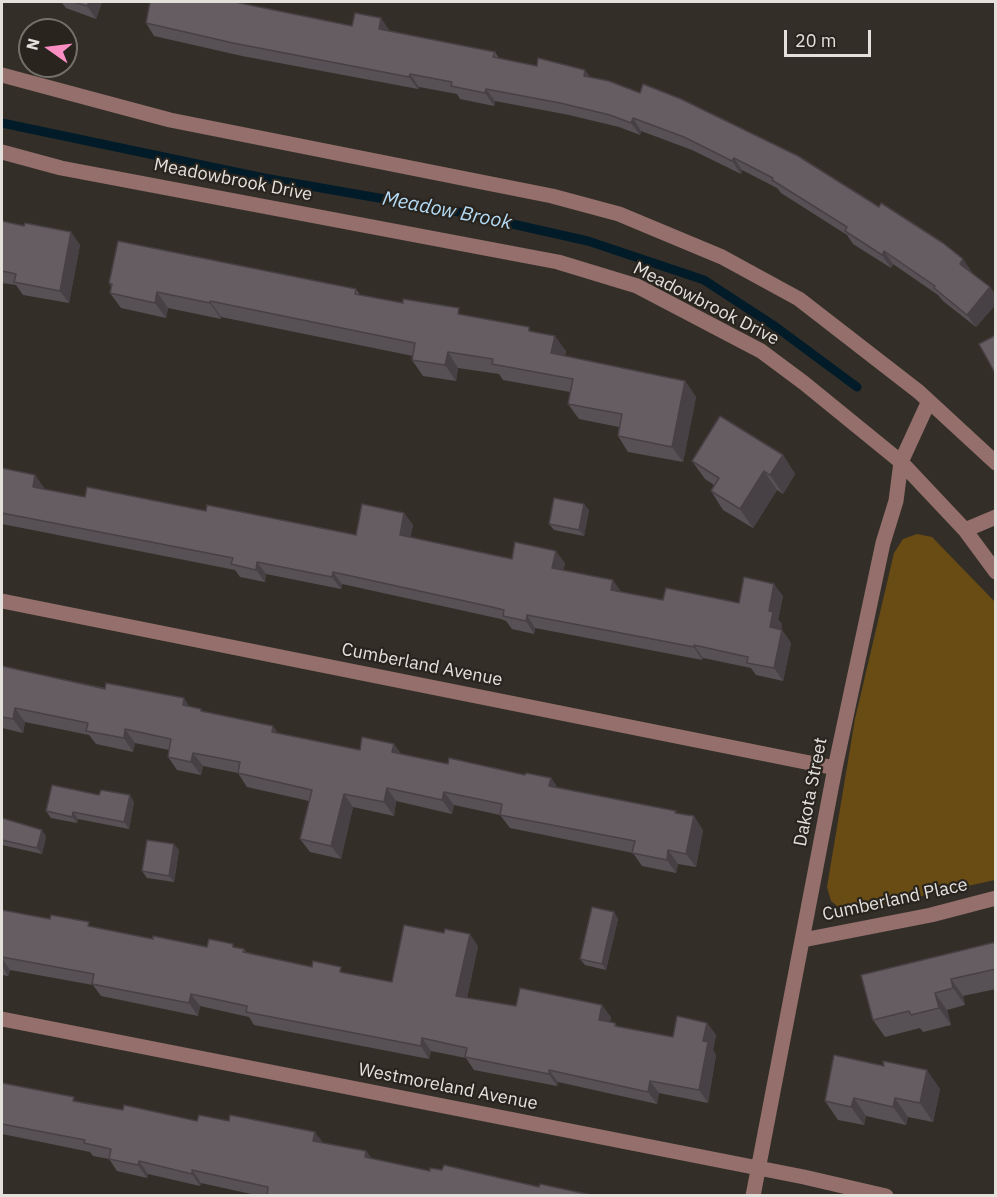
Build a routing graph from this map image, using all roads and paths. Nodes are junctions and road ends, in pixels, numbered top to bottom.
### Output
1 (2, 75) edge
2 (2, 152) edge
3 (929, 401) junction
4 (901, 462) junction
5 (996, 463) edge
6 (996, 517) edge
7 (965, 530) junction
8 (988, 551) edge
9 (996, 572) edge
10 (2, 601) edge
11 (835, 768) junction
12 (996, 898) edge
13 (803, 940) junction
14 (2, 1019) edge
15 (758, 1168) junction
16 (753, 1196) edge
17 (886, 1196) edge

1 - 3 street
2 - 4 street, Meadowbrook Drive
3 - 4 street, Dakota Street
3 - 5 street
4 - 7 street, Meadowbrook Drive
4 - 11 street, Dakota Street
6 - 7 street
7 - 8 street, Meadowbrook Drive
8 - 9 street, Meadowbrook Drive
10 - 11 street, Cumberland Avenue
11 - 13 street, Dakota Street
12 - 13 street, Cumberland Place
13 - 15 street, Dakota Street
14 - 15 street, Westmoreland Avenue
15 - 16 street, Dakota Street
15 - 17 street, Westmoreland Avenue

